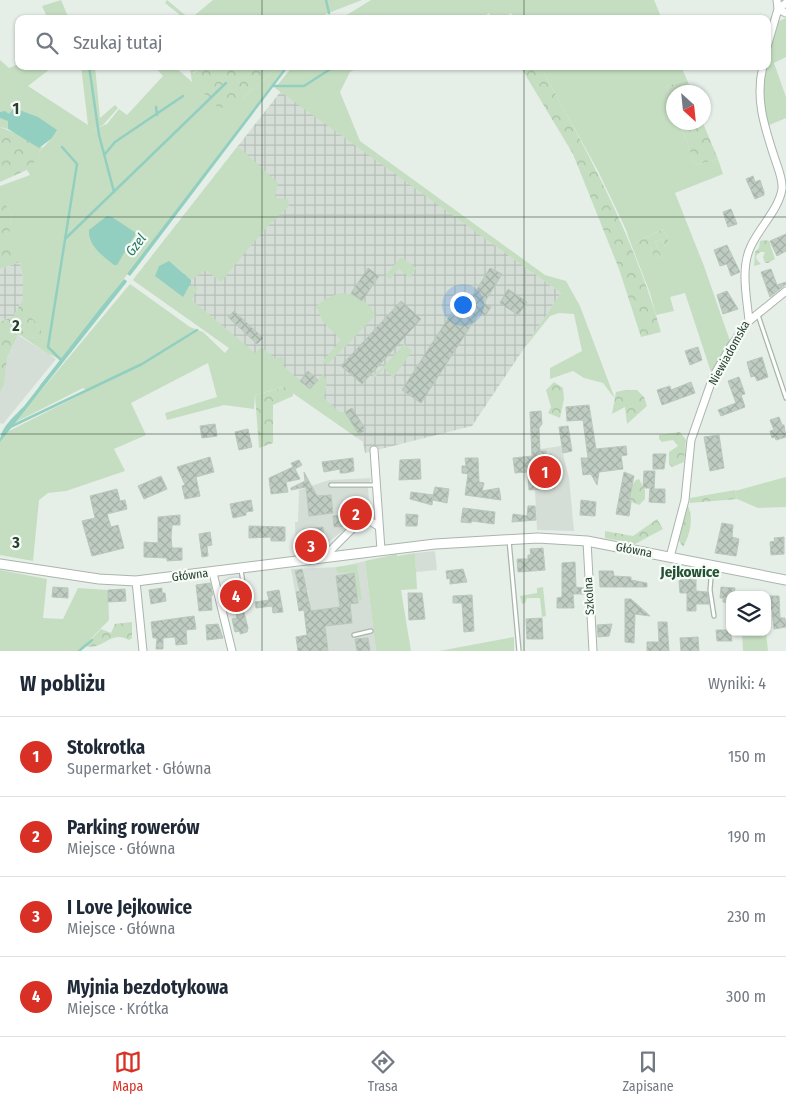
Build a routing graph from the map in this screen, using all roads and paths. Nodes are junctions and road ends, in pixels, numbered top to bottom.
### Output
1 (777, 0) edge
2 (786, 3) edge
3 (778, 9) junction
4 (786, 13) edge
5 (771, 33) edge
6 (762, 70) edge
7 (786, 291) edge
8 (758, 314) junction
9 (749, 321) junction
10 (786, 398) edge
11 (374, 450) dead end
12 (331, 485) dead end
13 (376, 485) junction
14 (378, 526) junction
15 (510, 539) junction
16 (587, 541) junction
17 (381, 550) junction
18 (670, 557) junction
19 (322, 558) junction
20 (0, 564) edge
21 (712, 565) junction
22 (241, 569) junction
23 (213, 572) junction
24 (786, 580) edge
25 (136, 581) junction
26 (243, 586) junction
27 (226, 589) junction
28 (217, 590) junction
29 (244, 592) junction
30 (228, 596) junction
31 (714, 616) dead end
32 (371, 631) dead end
33 (354, 635) dead end
34 (143, 651) edge
35 (232, 651) edge
36 (519, 651) edge
37 (593, 651) edge

1 - 3 street
2 - 3 street
3 - 4 street
3 - 5 street
6 - 9 street, Niewiadomska
7 - 8 street
8 - 9 street
8 - 10 lane
9 - 18 street, Niewiadomska
11 - 13 street
12 - 13 lane
13 - 14 street
14 - 17 street
14 - 19 street
15 - 16 street, Główna
15 - 17 street, Główna
15 - 36 lane
16 - 18 street, Główna
16 - 37 street, Szkolna
17 - 19 street, Główna
18 - 21 street, Główna
19 - 22 street, Główna
20 - 25 street, Główna
21 - 24 street, Główna
21 - 31 lane
22 - 23 street, Główna
22 - 26 lane
23 - 25 street, Główna
23 - 28 street
25 - 34 street
26 - 27 lane
26 - 29 lane
27 - 28 lane
27 - 30 lane
28 - 35 street
29 - 30 lane
29 - 30 lane
32 - 33 lane

